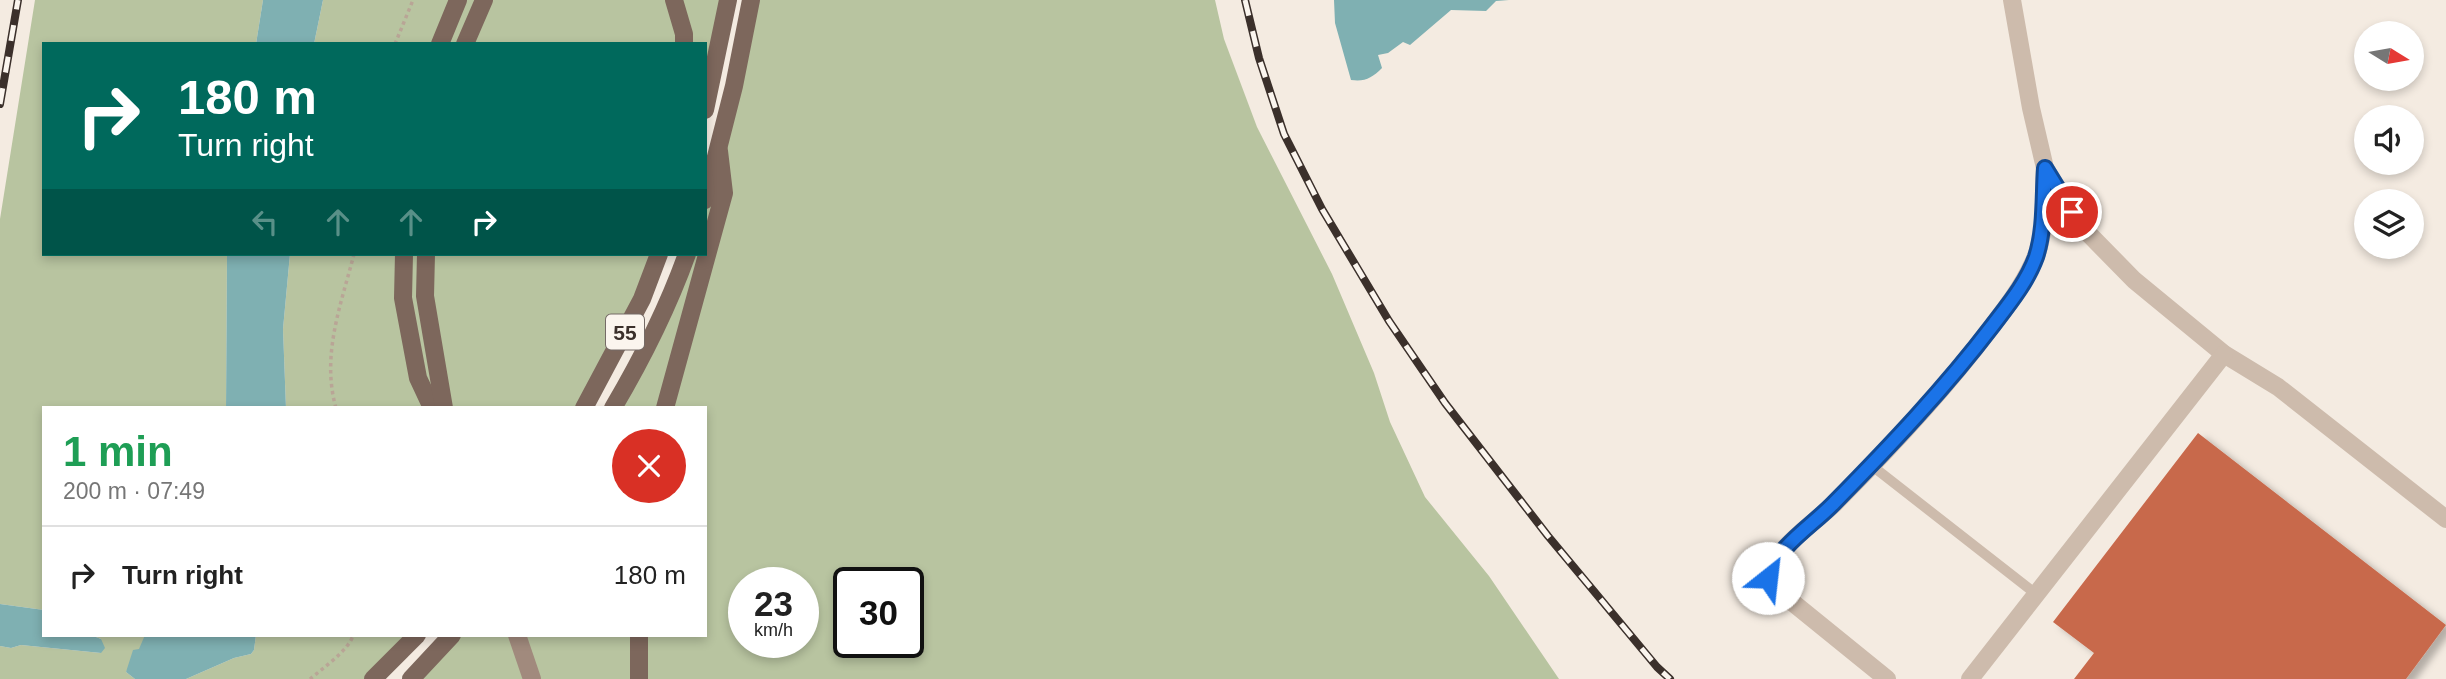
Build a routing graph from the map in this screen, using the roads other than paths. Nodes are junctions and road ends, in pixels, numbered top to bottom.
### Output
1 (458, 0) edge
2 (484, 0) edge
3 (674, 0) edge
4 (728, 0) edge
5 (751, 0) edge
6 (2012, 0) edge
7 (441, 42) edge
8 (466, 42) edge
9 (684, 42) edge
10 (707, 100) edge
11 (719, 151) junction
12 (2045, 168) junction
13 (707, 193) edge
14 (707, 252) edge
15 (404, 256) edge
16 (426, 256) edge
17 (658, 256) edge
18 (686, 256) edge
19 (706, 256) edge
20 (2224, 354) junction
21 (431, 406) edge
22 (444, 406) edge
23 (585, 406) edge
24 (614, 406) edge
25 (666, 406) edge
26 (1870, 464) junction
27 (2446, 519) edge
28 (2036, 594) junction
29 (414, 637) edge
30 (450, 637) edge
31 (518, 637) edge
32 (639, 637) edge
33 (532, 678) edge
34 (373, 679) edge
35 (411, 679) edge
36 (639, 679) edge
37 (1887, 679) edge
38 (1970, 679) edge

1 - 7 main road
2 - 8 main road
3 - 9 main road
4 - 10 main road
5 - 11 main road
6 - 12 street
11 - 13 main road
11 - 14 main road
12 - 20 street
12 - 26 street
15 - 21 main road
16 - 22 main road
17 - 23 main road, 55
18 - 24 main road, 55
19 - 25 main road
20 - 27 street
20 - 28 street
26 - 28 lane
26 - 37 street
28 - 38 street
29 - 34 main road
30 - 35 main road
31 - 33 main road
32 - 36 main road

